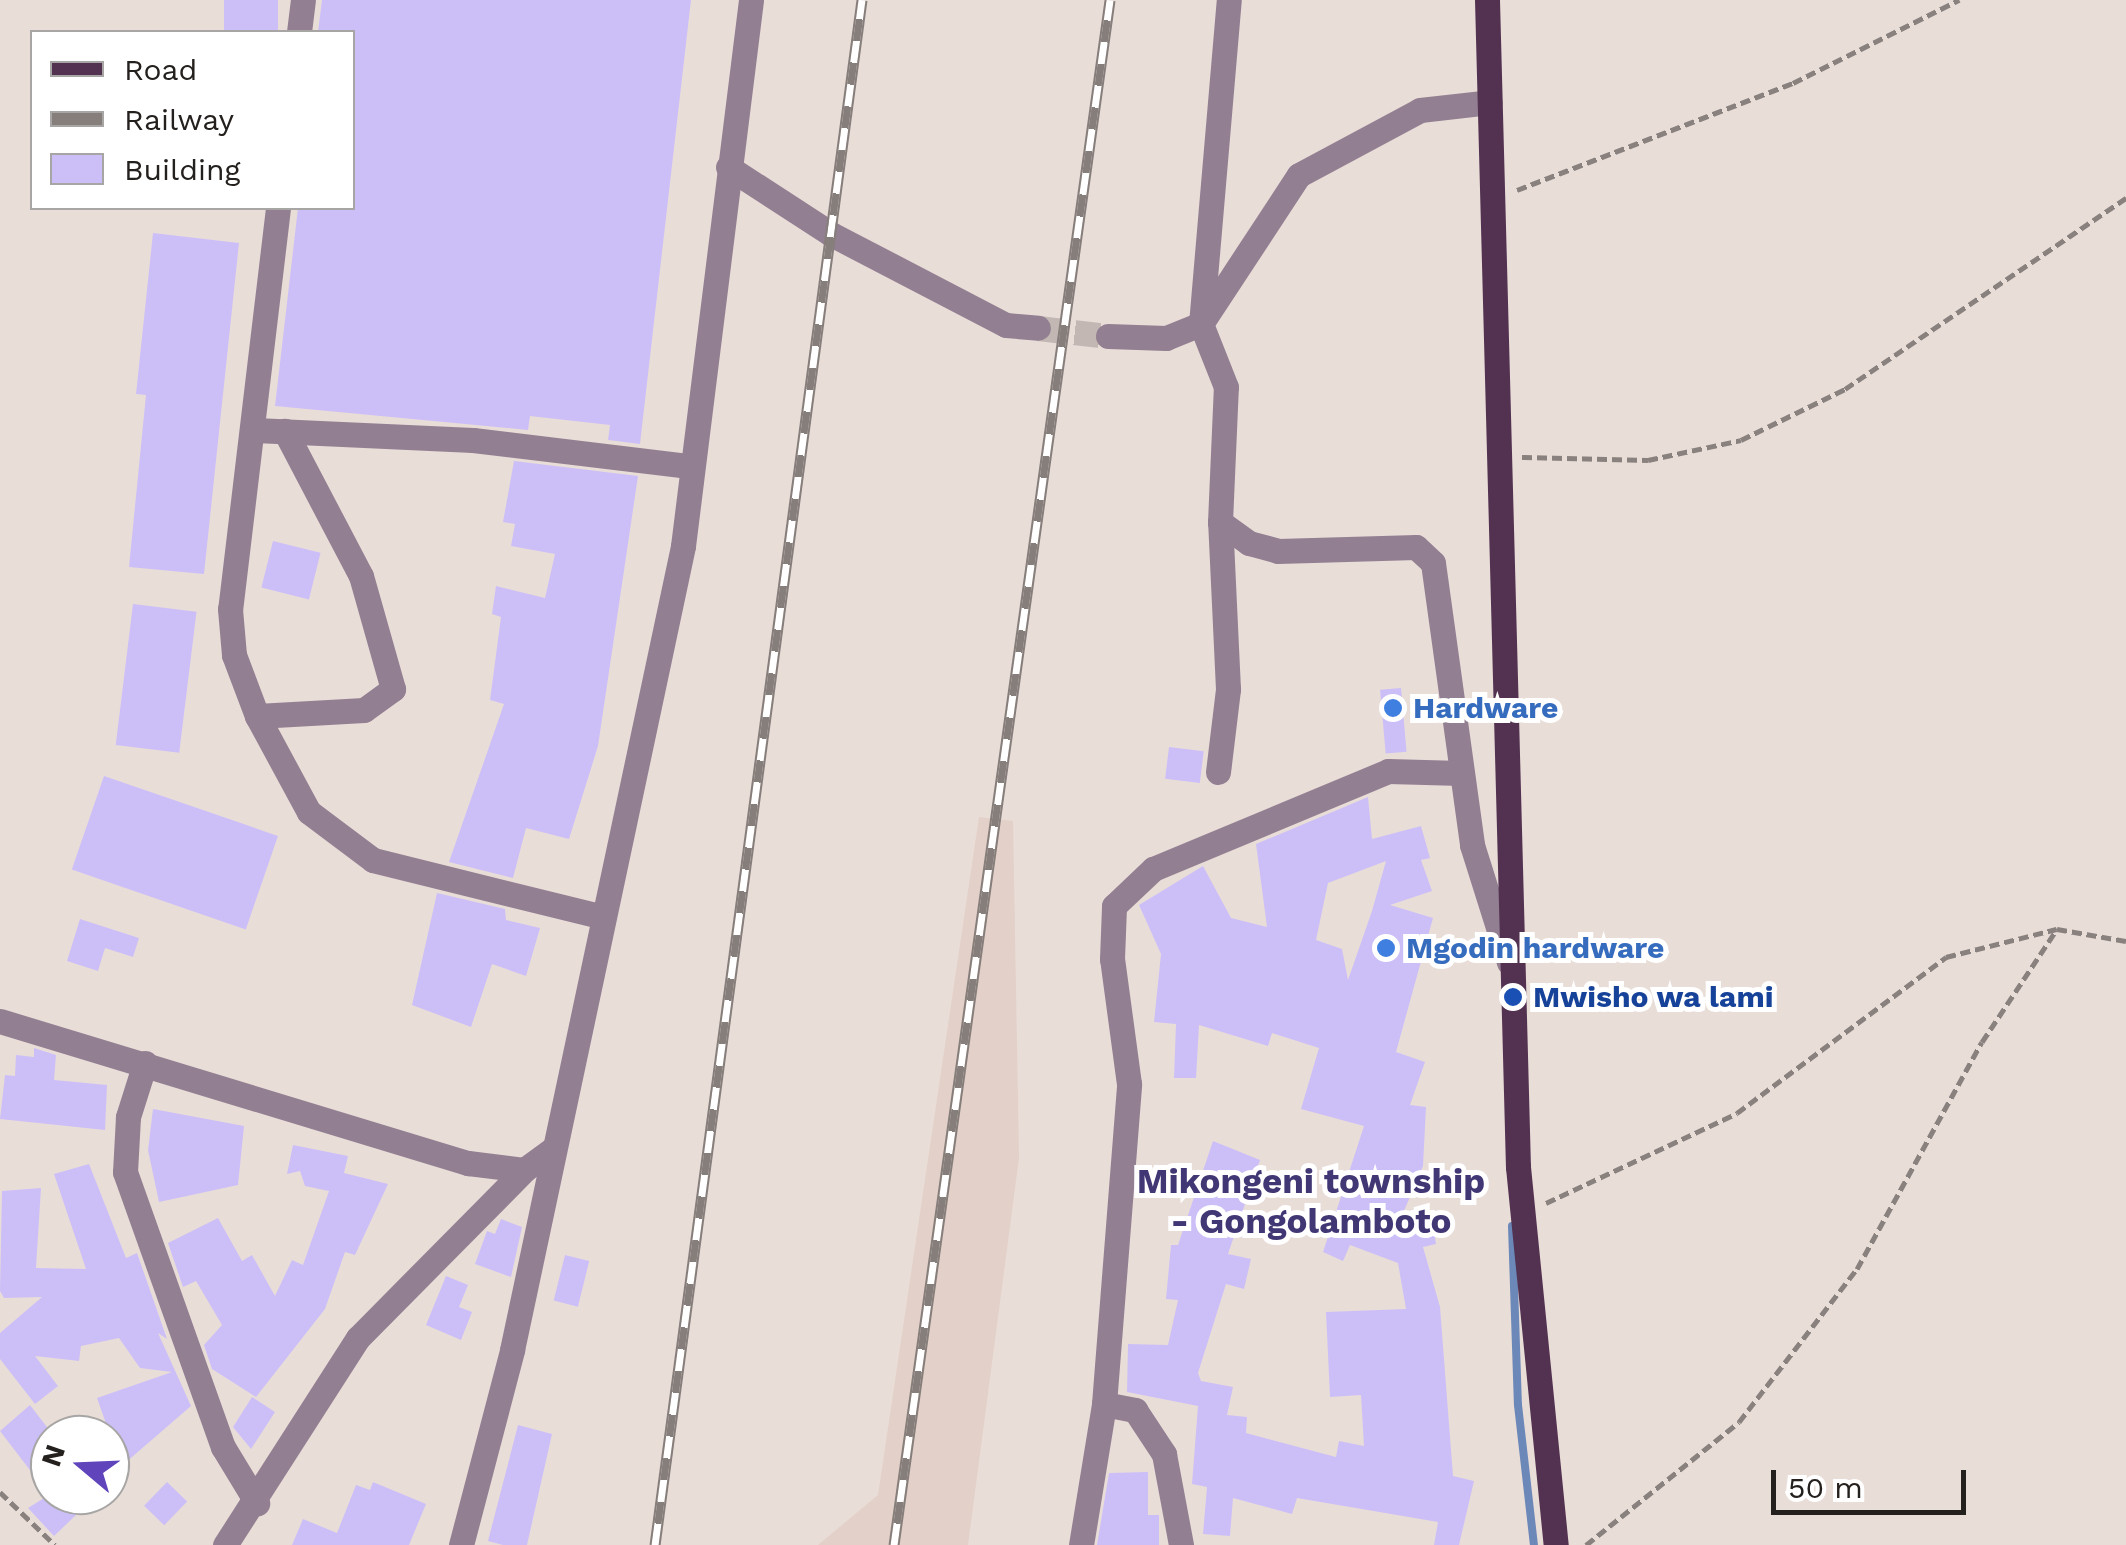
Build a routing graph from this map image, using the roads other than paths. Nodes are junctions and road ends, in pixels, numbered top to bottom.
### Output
1 (303, 0) edge
2 (751, 0) edge
3 (1229, 0) edge
4 (1488, 0) edge
5 (299, 30) edge
6 (1490, 102) junction
7 (728, 167) junction
8 (278, 210) edge
9 (1201, 324) junction
10 (1038, 328) tunnel mouth
11 (1108, 336) tunnel mouth
12 (255, 430) junction
13 (285, 431) junction
14 (688, 466) junction
15 (1220, 522) junction
16 (256, 716) junction
17 (1218, 772) dead end
18 (1461, 773) junction
19 (600, 916) junction
20 (1515, 981) junction
21 (0, 1021) edge
22 (146, 1063) junction
23 (553, 1149) junction
24 (524, 1170) junction
25 (1104, 1404) junction
26 (257, 1503) junction
27 (225, 1545) edge
28 (461, 1545) edge
29 (1081, 1545) edge
30 (1181, 1545) edge
31 (1556, 1545) edge

1 - 5 street
2 - 7 street
3 - 9 street
4 - 6 main road
6 - 9 street
6 - 20 main road
7 - 10 street
7 - 14 street
8 - 12 street
9 - 11 street
9 - 15 street
12 - 13 street
12 - 16 street
13 - 14 street
13 - 16 street
14 - 19 street
15 - 17 street
15 - 18 street
16 - 19 street
18 - 20 street
18 - 25 street
19 - 23 street
20 - 31 main road
21 - 22 street
22 - 24 street
22 - 26 street
23 - 24 street
23 - 28 street
24 - 26 street
25 - 29 street
25 - 30 street
26 - 27 street

